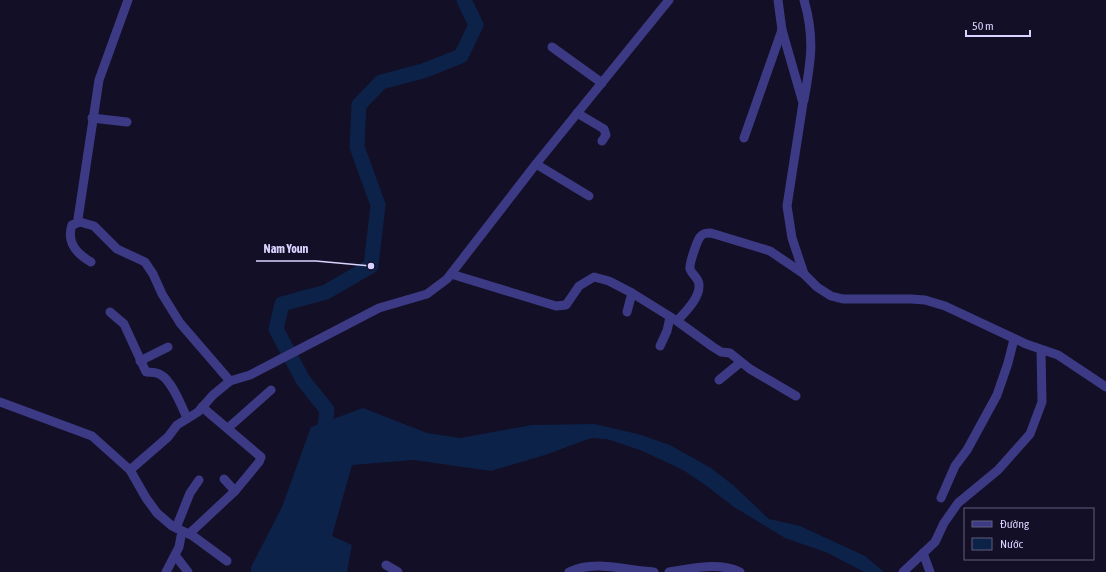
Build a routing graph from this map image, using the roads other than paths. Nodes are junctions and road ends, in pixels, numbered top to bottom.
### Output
1 (128, 0) edge
2 (669, 0) edge
3 (778, 0) edge
4 (804, 0) edge
5 (782, 30) junction
6 (552, 47) dead end
7 (602, 83) junction
8 (803, 103) junction
9 (577, 113) junction
10 (92, 118) junction
11 (127, 122) dead end
12 (744, 138) dead end
13 (602, 141) dead end
14 (536, 164) junction
15 (589, 196) dead end
16 (80, 222) junction
17 (91, 262) dead end
18 (451, 274) junction
19 (804, 274) junction
20 (632, 293) junction
21 (110, 312) dead end
22 (627, 312) dead end
23 (673, 319) junction
24 (1014, 339) junction
25 (660, 346) dead end
26 (168, 347) dead end
27 (1041, 350) junction
28 (140, 361) junction
29 (741, 362) junction
30 (719, 380) dead end
31 (230, 381) junction
32 (1106, 387) edge
33 (271, 390) dead end
34 (796, 396) dead end
35 (0, 402) edge
36 (202, 407) junction
37 (187, 418) junction
38 (228, 428) junction
39 (130, 470) junction
40 (224, 479) dead end
41 (199, 480) dead end
42 (235, 491) junction
43 (941, 498) dead end
44 (182, 531) junction
45 (923, 553) junction
46 (175, 555) junction
47 (227, 561) dead end
48 (386, 566) dead end
49 (166, 572) edge
50 (188, 572) edge
51 (398, 572) edge
52 (569, 572) edge
53 (654, 572) edge
54 (669, 572) edge
55 (740, 572) edge
56 (902, 572) edge
57 (930, 572) edge

1 - 10 street
2 - 7 street
3 - 5 street
4 - 8 street
5 - 8 street
5 - 12 street
6 - 7 street
7 - 9 street
8 - 19 street
9 - 13 street
9 - 14 street
10 - 11 street
10 - 16 street
14 - 15 street
14 - 18 street
16 - 17 street
16 - 31 street
18 - 20 street
18 - 31 street
19 - 23 street
19 - 24 street
20 - 22 street
20 - 23 street
21 - 28 street
23 - 25 street
23 - 29 street
24 - 27 street
24 - 43 street
26 - 28 street
27 - 32 street
27 - 45 street
28 - 37 street
29 - 30 street
29 - 34 street
31 - 36 street
33 - 38 street
35 - 39 street
36 - 37 street
36 - 38 street
37 - 39 street
38 - 42 street
39 - 44 street
40 - 42 street
41 - 44 street
42 - 44 street
44 - 46 street
44 - 47 street
45 - 56 street
45 - 57 street
46 - 49 street
46 - 50 street
48 - 51 street
52 - 53 street
54 - 55 street

